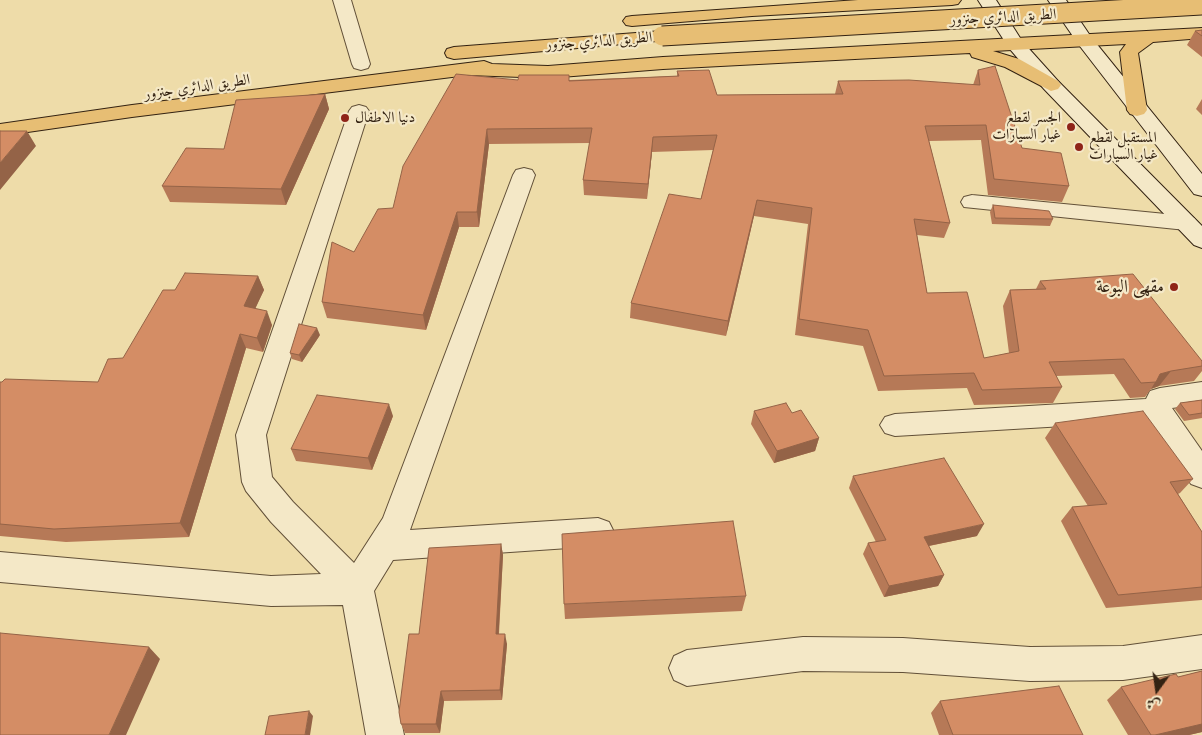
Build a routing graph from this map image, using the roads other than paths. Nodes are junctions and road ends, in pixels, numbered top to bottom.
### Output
1 (342, 0) edge
2 (952, 0) edge
3 (987, 0) edge
4 (1057, 0) edge
5 (1202, 5) edge
6 (1202, 22) edge
7 (1202, 33) edge
8 (1150, 36) junction
9 (1085, 41) junction
10 (665, 43) junction
11 (1015, 44) junction
12 (928, 48) junction
13 (446, 54) junction
14 (361, 64) junction
15 (466, 69) junction
16 (1051, 85) junction
17 (1137, 110) junction
18 (359, 111) dead end
19 (0, 115) edge
20 (0, 130) edge
21 (524, 175) dead end
22 (1202, 189) edge
23 (972, 202) dead end
24 (1186, 223) junction
25 (1202, 240) edge
26 (1202, 393) edge
27 (1157, 409) junction
28 (895, 425) dead end
29 (1202, 475) edge
30 (627, 530) edge
31 (383, 546) junction
32 (0, 567) edge
33 (357, 590) junction
34 (1202, 652) edge
35 (687, 668) dead end
36 (385, 735) edge

1 - 14 street
2 - 13 main road
3 - 11 street
4 - 9 street
5 - 10 main road, الطريق الدائري جنزور, bridge
6 - 10 main road, الطريق الدائري جنزور
7 - 8 main road
8 - 9 main road
8 - 17 main road
9 - 11 main road
9 - 17 street
10 - 13 main road, الطريق الدائري جنزور
10 - 15 main road, الطريق الدائري جنزور
11 - 12 main road
11 - 16 street
12 - 15 main road
12 - 16 main road
13 - 14 main road, الطريق الدائري جنزور
14 - 19 main road, الطريق الدائري جنزور
15 - 20 main road, الطريق الدائري جنزور
16 - 24 street
17 - 22 street
18 - 33 street
21 - 31 street
23 - 24 street
24 - 25 street
26 - 27 street
27 - 28 street
27 - 29 street
30 - 31 street
31 - 33 street
32 - 33 street
33 - 36 street
34 - 35 street

